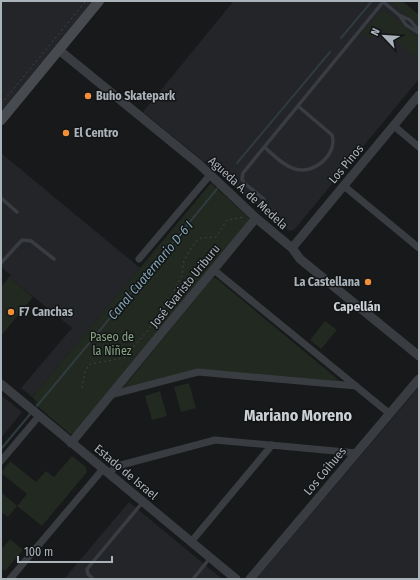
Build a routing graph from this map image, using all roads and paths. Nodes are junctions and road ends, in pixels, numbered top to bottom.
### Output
1 (86, 1) edge
2 (99, 1) edge
3 (382, 1) edge
4 (399, 15) junction
5 (419, 32) edge
6 (59, 50) junction
7 (419, 95) edge
8 (1, 104) edge
9 (298, 106) junction
10 (1, 120) edge
11 (394, 126) junction
12 (264, 147) junction
13 (419, 147) edge
14 (210, 175) junction
15 (344, 186) junction
16 (1, 198) edge
17 (264, 199) dead end
18 (17, 212) dead end
19 (252, 217) junction
20 (292, 248) junction
21 (419, 248) edge
22 (54, 259) dead end
23 (139, 259) dead end
24 (1, 263) edge
25 (214, 270) junction
26 (419, 356) edge
27 (419, 379) edge
28 (1, 384) edge
29 (356, 386) junction
30 (82, 388) dead end
31 (110, 395) junction
32 (390, 414) junction
33 (39, 416) junction
34 (71, 443) junction
35 (272, 445) junction
36 (357, 453) junction
37 (1, 461) edge
38 (106, 471) junction
39 (143, 502) junction
40 (191, 542) junction
41 (211, 558) junction
42 (10, 579) edge
43 (94, 579) edge
44 (193, 579) edge
45 (236, 579) edge
46 (250, 579) edge

1 - 8 path
2 - 6 main road
3 - 4 lane
3 - 9 lane
4 - 5 lane
4 - 5 lane
6 - 10 main road
6 - 14 street, Agueda A. de Medela
7 - 11 street, Los Pinos
9 - 12 lane
9 - 12 lane
11 - 13 street
11 - 15 street, Los Pinos
12 - 17 lane
14 - 19 street, Agueda A. de Medela
14 - 23 street
15 - 20 street, Los Pinos
15 - 21 street
16 - 18 lane
19 - 20 street, Agueda A. de Medela
19 - 25 street, José Evaristo Uriburu
19 - 30 path
20 - 26 street, Agueda A. de Medela
22 - 24 lane
25 - 29 street
25 - 31 street, José Evaristo Uriburu
27 - 32 street, Los Coíhues
28 - 33 street, Estado de Israel
29 - 31 street
29 - 32 street
31 - 34 street, José Evaristo Uriburu
32 - 36 street, Los Coíhues
33 - 34 street, Estado de Israel
33 - 37 street
34 - 38 street, Estado de Israel
35 - 36 street
35 - 38 street
35 - 40 street
36 - 46 street, Los Coíhues
38 - 39 street, Estado de Israel
38 - 42 street
39 - 40 street, Estado de Israel
39 - 43 lane
40 - 41 street, Estado de Israel
41 - 44 lane
41 - 45 street, Estado de Israel

